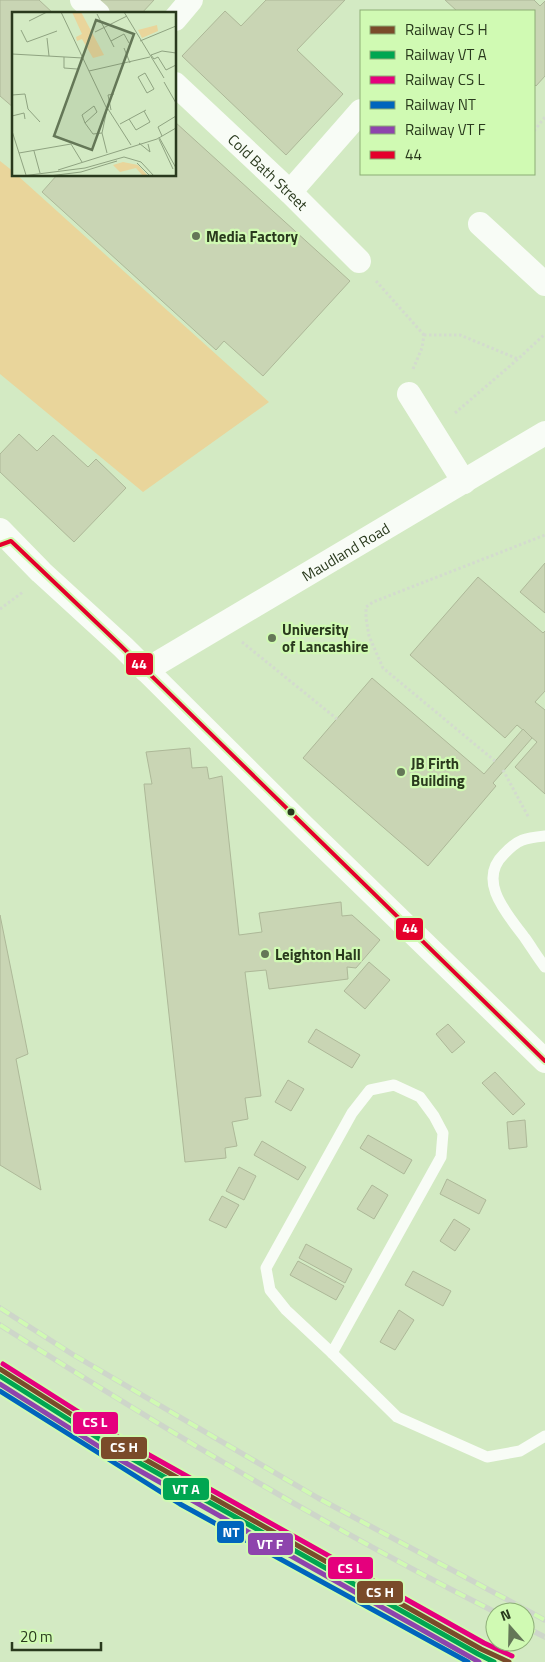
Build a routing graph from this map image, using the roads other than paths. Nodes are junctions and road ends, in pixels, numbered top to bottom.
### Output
1 (82, 0) edge
2 (192, 0) edge
3 (96, 12) edge
4 (176, 18) edge
5 (176, 85) edge
6 (360, 112) edge
7 (290, 192) junction
8 (480, 224) dead end
9 (359, 261) dead end
10 (545, 284) edge
11 (409, 394) road end
12 (545, 433) edge
13 (464, 482) junction
14 (4, 539) edge
15 (148, 672) junction
16 (542, 836) edge
17 (545, 968) edge
18 (545, 1061) edge
19 (332, 1353) junction
20 (545, 1436) edge

1 - 3 street
2 - 4 street
5 - 7 street, Cold Bath Street
6 - 7 street
7 - 9 street, Cold Bath Street
8 - 10 street
11 - 13 street
12 - 13 street, Maudland Road
13 - 15 street, Maudland Road
14 - 15 street
15 - 18 street
16 - 17 lane
19 - 19 lane
19 - 20 lane

